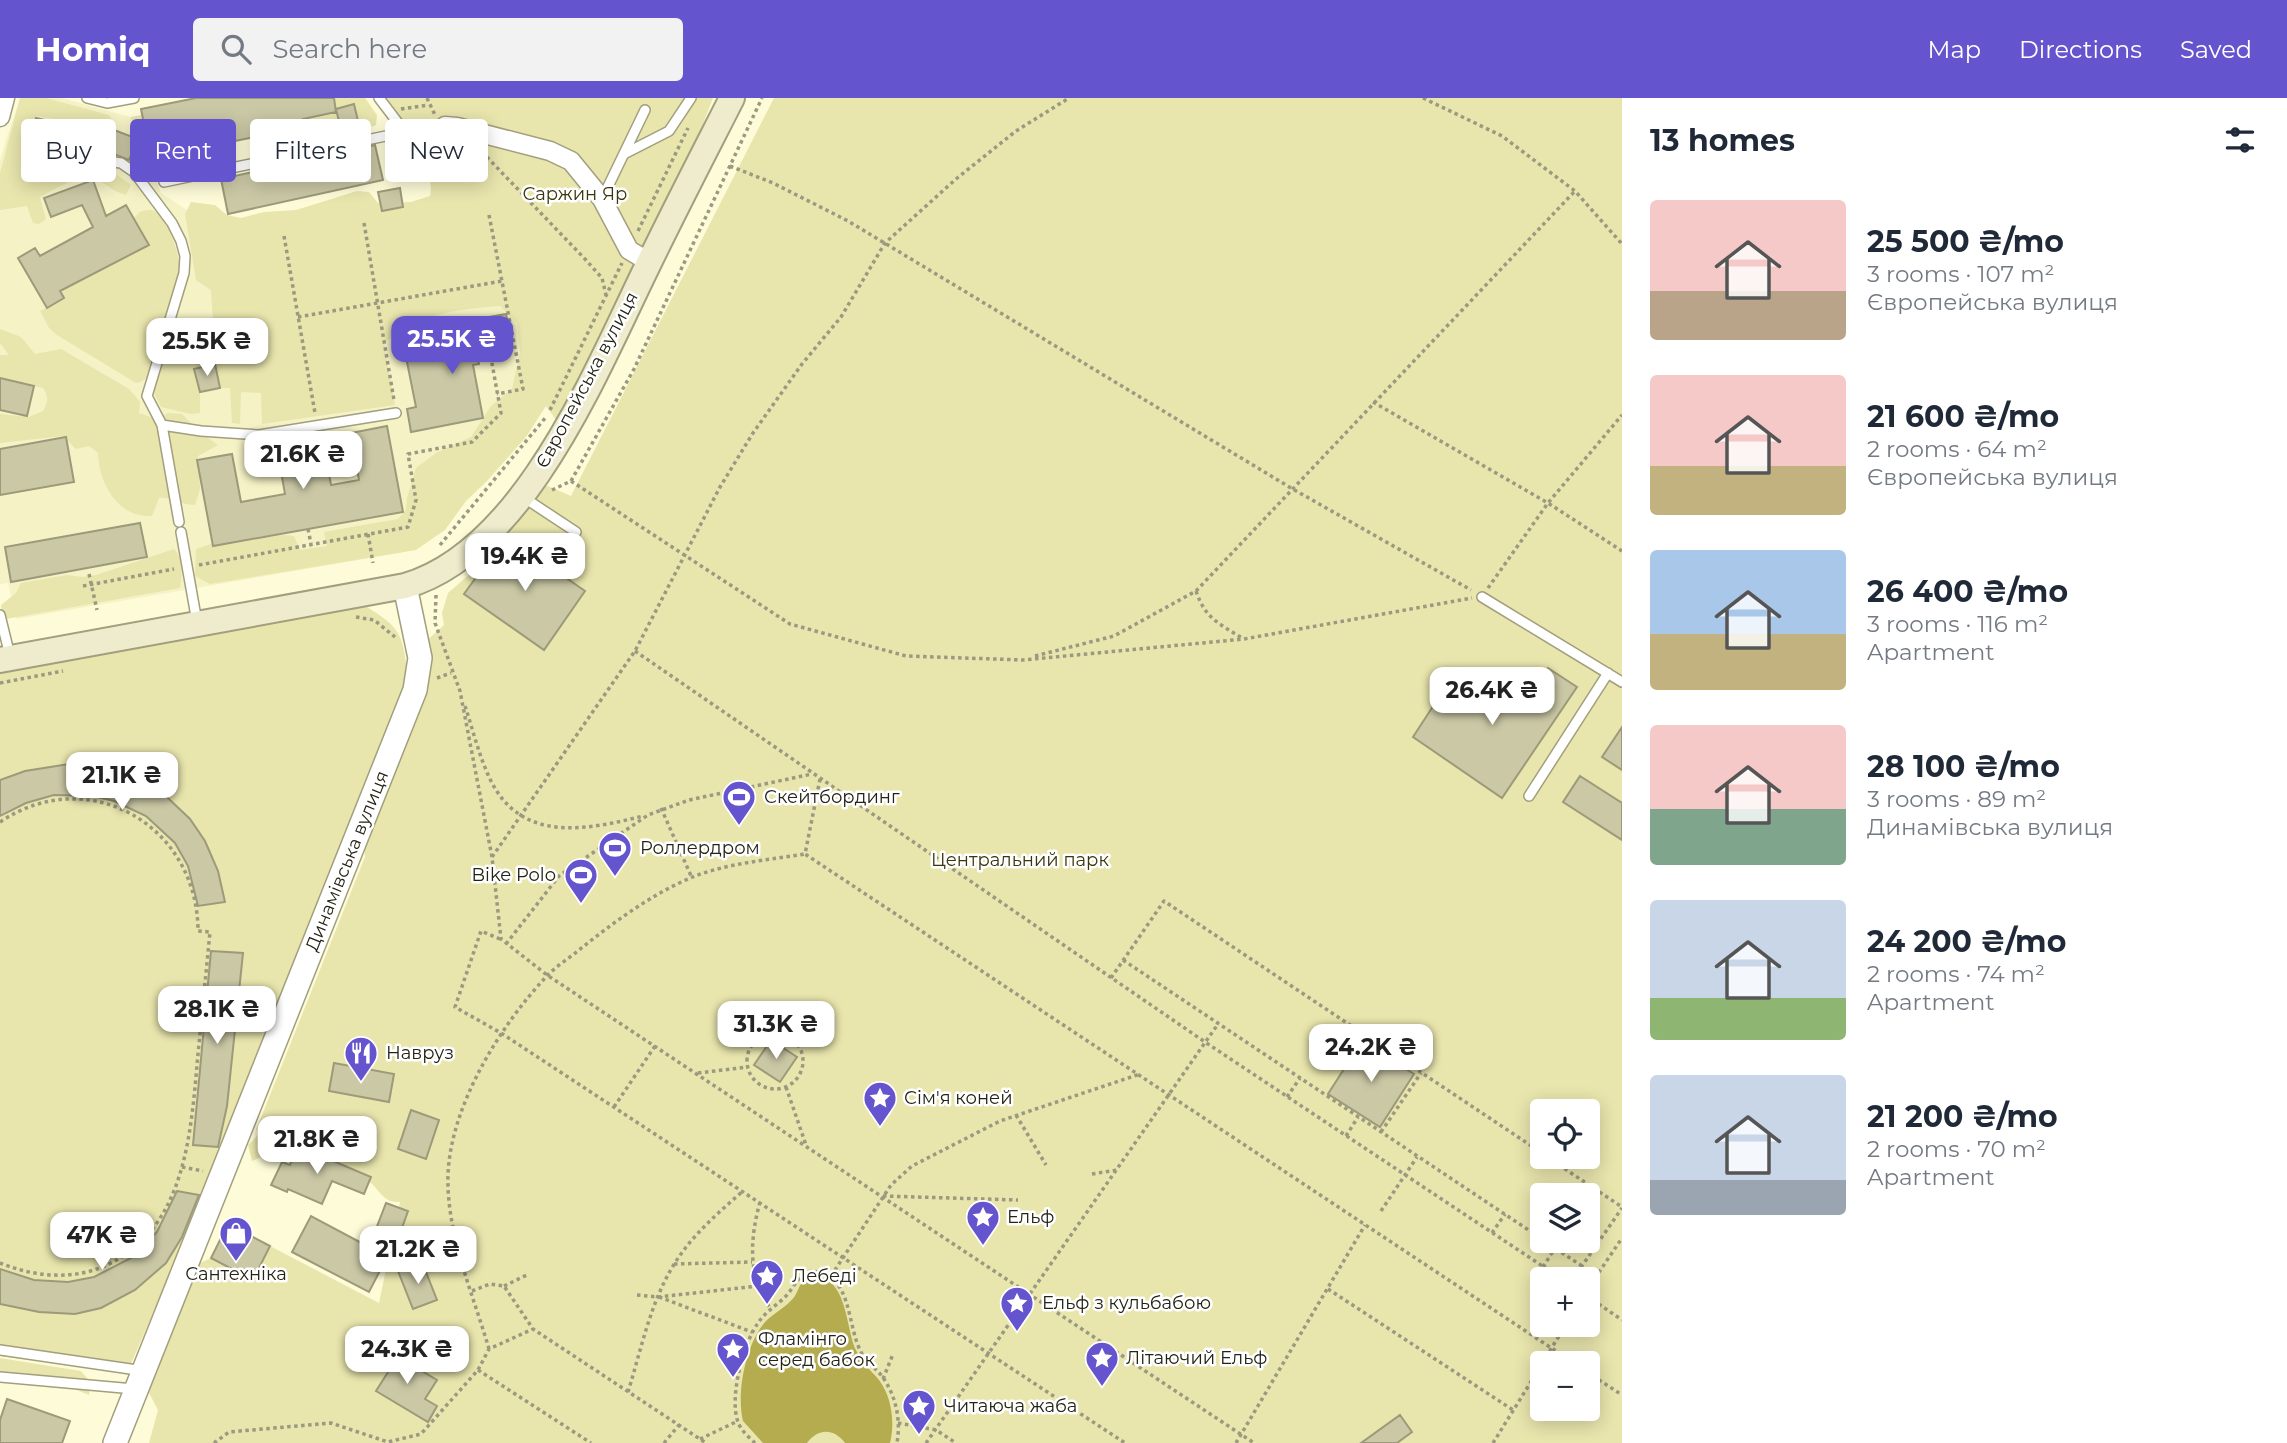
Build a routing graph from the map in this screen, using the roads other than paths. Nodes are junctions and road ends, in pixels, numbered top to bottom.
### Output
1 (5, 98) edge
2 (87, 98) edge
3 (134, 98) edge
4 (379, 98) edge
5 (691, 98) edge
6 (732, 98) edge
7 (645, 110) dead end
8 (0, 117) edge
9 (395, 119) edge
10 (488, 135) edge
11 (385, 136) edge
12 (624, 154) junction
13 (116, 162) edge
14 (236, 167) edge
15 (602, 199) junction
16 (649, 262) junction
17 (396, 413) road end
18 (162, 425) junction
19 (521, 496) junction
20 (179, 522) dead end
21 (181, 533) dead end
22 (557, 560) dead end
23 (405, 586) junction
24 (1482, 597) road end
25 (0, 615) edge
26 (197, 624) junction
27 (5, 659) edge
28 (1608, 673) junction
29 (1622, 682) edge
30 (1529, 796) dead end
31 (0, 1350) edge
32 (0, 1377) edge
33 (141, 1380) junction
34 (115, 1443) edge

1 - 8 street
2 - 3 lane
4 - 9 lane
5 - 12 lane
6 - 16 main road, Європейська вулиця
7 - 12 lane
10 - 15 street
11 - 14 lane
12 - 15 lane
13 - 18 lane
15 - 16 street
16 - 19 main road, Європейська вулиця
17 - 18 lane
18 - 20 lane
19 - 22 lane
19 - 23 main road, Європейська вулиця
21 - 26 lane
23 - 26 main road, Європейська вулиця
23 - 33 street, Динамівська вулиця
24 - 28 lane
25 - 27 lane
26 - 27 main road, Європейська вулиця
28 - 29 lane
28 - 30 lane
31 - 33 lane
32 - 33 lane
33 - 34 street, Динамівська вулиця

